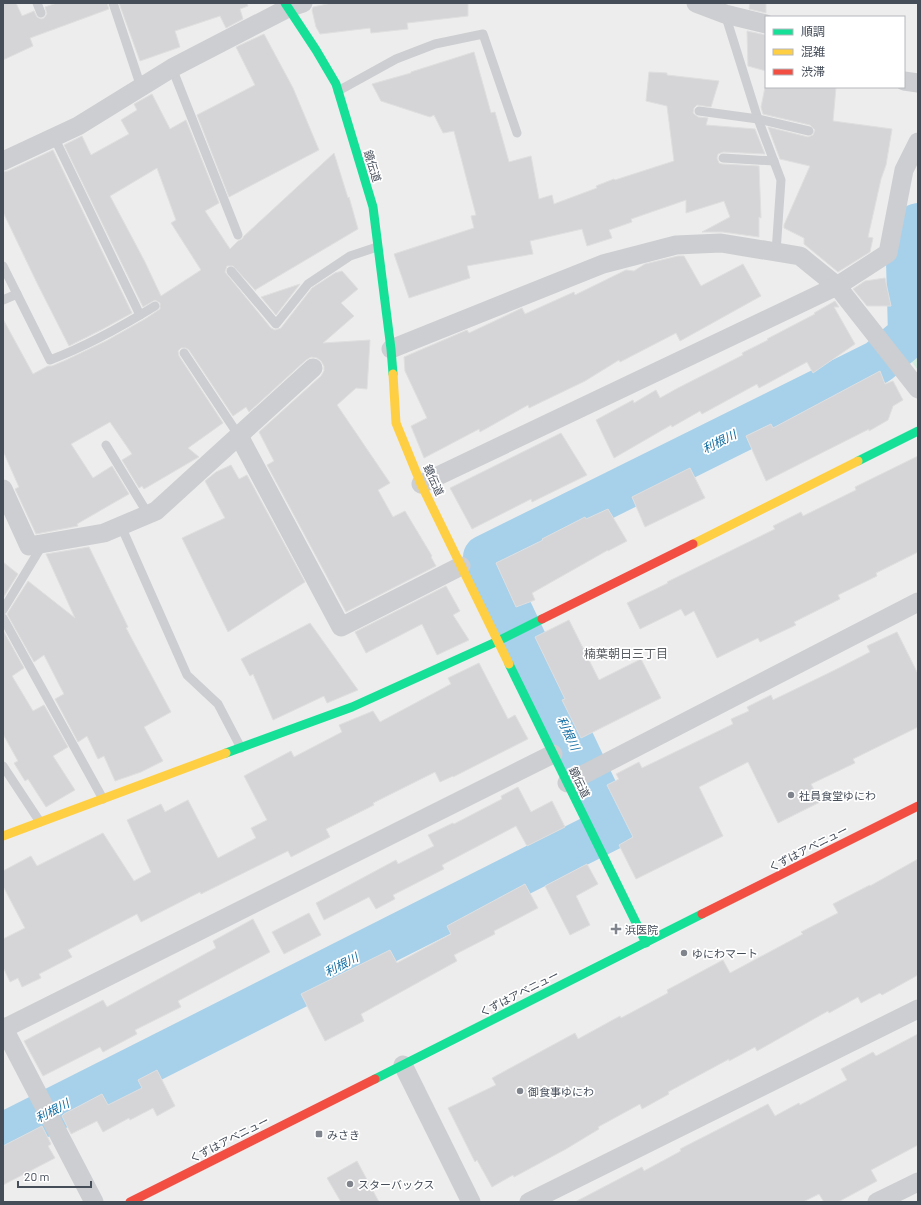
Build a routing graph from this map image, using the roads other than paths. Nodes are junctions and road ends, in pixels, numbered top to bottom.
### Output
1 (37, 3) edge
2 (113, 3) edge
3 (696, 3) edge
4 (292, 5) edge
5 (40, 13) dead end
6 (725, 14) junction
7 (765, 24) edge
8 (172, 68) junction
9 (905, 81) edge
10 (918, 83) edge
11 (141, 87) junction
12 (338, 91) junction
13 (699, 111) dead end
14 (758, 119) junction
15 (808, 131) dead end
16 (517, 133) dead end
17 (54, 137) junction
18 (918, 142) edge
19 (723, 158) dead end
20 (3, 161) edge
21 (774, 161) junction
22 (238, 235) dead end
23 (378, 247) junction
24 (776, 252) junction
25 (3, 266) edge
26 (231, 271) dead end
27 (837, 286) junction
28 (17, 294) junction
29 (3, 300) edge
30 (155, 306) dead end
31 (140, 315) junction
32 (391, 349) junction
33 (184, 353) dead end
34 (313, 368) dead end
35 (918, 389) edge
36 (918, 431) edge
37 (239, 436) junction
38 (106, 445) dead end
39 (421, 484) junction
40 (3, 489) edge
41 (148, 514) junction
42 (121, 526) junction
43 (44, 543) junction
44 (461, 566) junction
45 (918, 602) edge
46 (3, 610) edge
47 (3, 618) edge
48 (498, 641) junction
49 (241, 748) junction
50 (553, 754) junction
51 (3, 766) edge
52 (567, 783) junction
53 (103, 799) junction
54 (918, 806) edge
55 (40, 822) junction
56 (3, 836) edge
57 (646, 943) junction
58 (918, 1009) edge
59 (4, 1028) edge
60 (403, 1065) junction
61 (918, 1182) edge
62 (94, 1202) edge
63 (130, 1202) edge
64 (471, 1202) edge
65 (529, 1202) edge
66 (878, 1202) edge

1 - 5 lane
2 - 11 lane
3 - 6 street
4 - 8 street
4 - 12 street, 鏡伝道
6 - 7 street
6 - 14 lane
8 - 11 street
8 - 22 lane
9 - 10 street
11 - 17 street
12 - 16 lane
12 - 23 street, 鏡伝道
13 - 14 lane
14 - 15 lane
14 - 21 lane
17 - 20 street
17 - 31 lane
18 - 27 street
19 - 21 lane
21 - 24 lane
23 - 26 lane
23 - 32 street, 鏡伝道
24 - 27 street
24 - 32 street
25 - 28 lane
27 - 35 street
27 - 39 street
28 - 29 lane
28 - 31 lane
30 - 31 lane
32 - 39 street, 鏡伝道
33 - 37 lane
34 - 37 street
36 - 48 street
37 - 41 street
37 - 44 street
38 - 41 lane
39 - 44 street, 鏡伝道
40 - 43 street
41 - 42 street
42 - 43 street
42 - 49 lane
43 - 46 lane
44 - 48 street, 鏡伝道
45 - 52 street
47 - 53 lane
48 - 49 street
48 - 50 street, 鏡伝道
49 - 53 street
50 - 52 street, 鏡伝道
50 - 59 street
51 - 55 lane
52 - 57 street, 鏡伝道
53 - 55 street
54 - 57 street, くずはアベニュー
55 - 56 street
57 - 60 street, くずはアベニュー
58 - 65 street
59 - 62 street
60 - 63 street, くずはアベニュー
60 - 64 street
61 - 66 street

